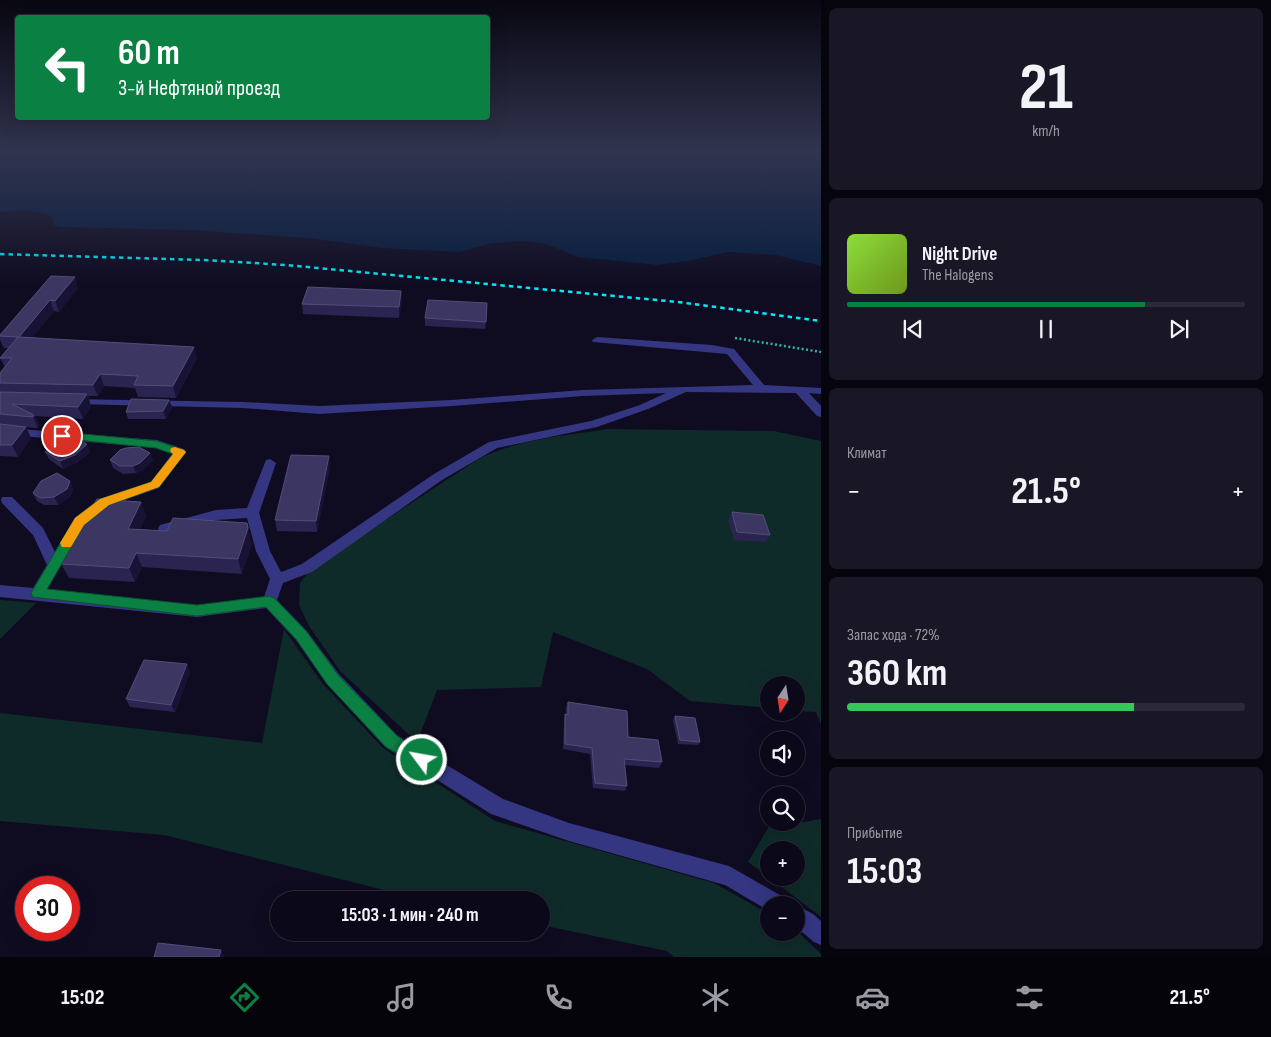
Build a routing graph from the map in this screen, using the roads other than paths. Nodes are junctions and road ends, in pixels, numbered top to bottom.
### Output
1 (597, 340) dead end
2 (761, 388) junction
3 (684, 389) junction
4 (800, 390) junction
5 (821, 391) edge
6 (67, 401) edge
7 (821, 413) edge
8 (5, 430) edge
9 (270, 463) dead end
10 (7, 500) dead end
11 (252, 513) junction
12 (164, 529) edge
13 (54, 565) junction
14 (277, 579) junction
15 (0, 591) edge
16 (38, 593) junction
17 (269, 602) junction
18 (763, 896) edge
19 (805, 920) edge
20 (821, 935) edge

1 - 2 street
2 - 3 street
2 - 4 street
3 - 6 street
3 - 14 street
4 - 5 street
4 - 7 street
8 - 13 street
9 - 11 street
10 - 13 street
11 - 12 street
11 - 14 street
13 - 16 street
14 - 17 street
15 - 16 street
16 - 17 street
17 - 18 street
19 - 20 street

